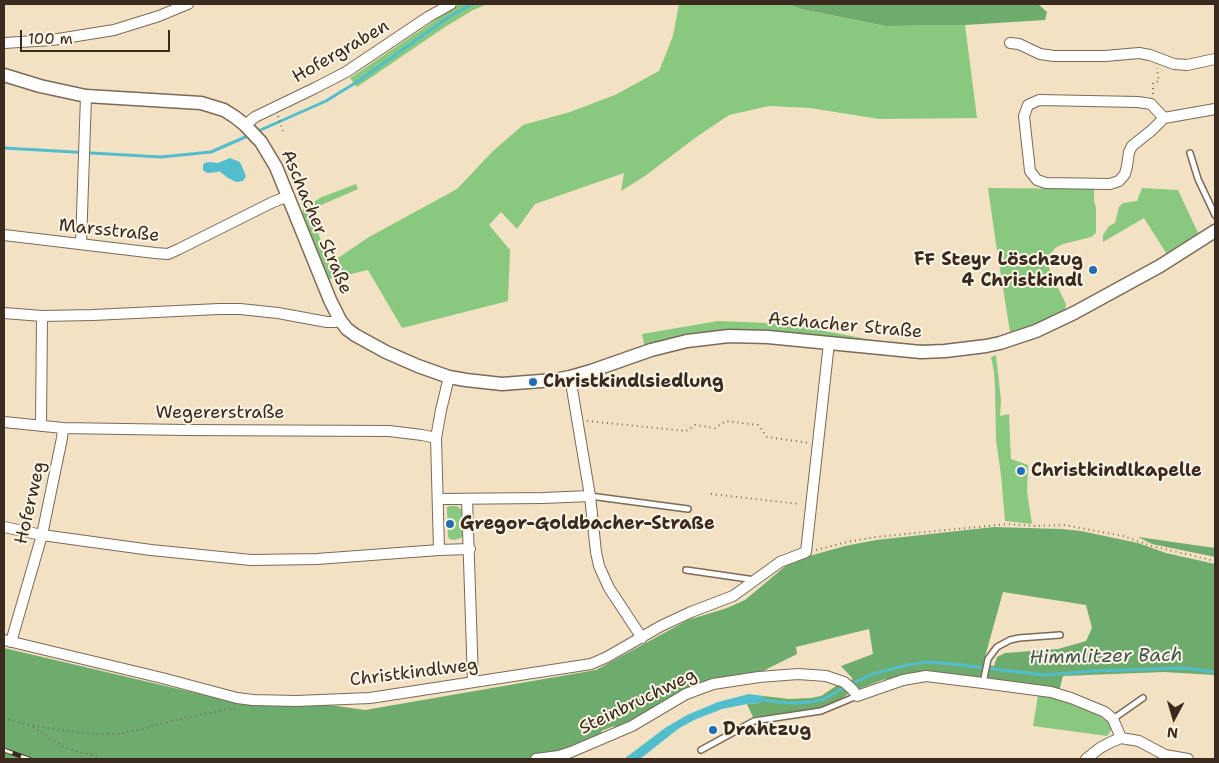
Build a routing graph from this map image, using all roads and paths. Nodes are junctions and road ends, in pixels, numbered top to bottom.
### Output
1 (188, 4) edge
2 (451, 4) edge
3 (4, 43) edge
4 (1010, 43) dead end
5 (1160, 59) junction
6 (1215, 59) edge
7 (4, 75) edge
8 (86, 96) junction
9 (1151, 104) junction
10 (1215, 109) edge
11 (277, 113) dead end
12 (1164, 118) junction
13 (245, 124) junction
14 (283, 131) dead end
15 (1190, 154) dead end
16 (289, 196) junction
17 (1215, 215) edge
18 (1215, 231) edge
19 (4, 235) edge
20 (81, 244) junction
21 (4, 313) edge
22 (42, 316) junction
23 (340, 320) junction
24 (828, 343) junction
25 (449, 377) junction
26 (570, 377) junction
27 (578, 420) junction
28 (4, 422) edge
29 (41, 426) junction
30 (63, 428) junction
31 (436, 438) junction
32 (817, 444) junction
33 (711, 494) dead end
34 (590, 496) junction
35 (438, 499) junction
36 (467, 499) junction
37 (810, 506) junction
38 (688, 509) dead end
39 (4, 527) edge
40 (42, 535) junction
41 (470, 549) junction
42 (440, 550) junction
43 (806, 552) junction
44 (1215, 561) edge
45 (686, 570) dead end
46 (755, 580) junction
47 (1060, 635) dead end
48 (642, 638) junction
49 (7, 641) edge
50 (984, 678) junction
51 (473, 682) junction
52 (855, 693) junction
53 (1143, 698) dead end
54 (235, 708) dead end
55 (4, 718) edge
56 (1113, 719) junction
57 (31, 725) junction
58 (1121, 738) junction
59 (702, 750) dead end
60 (100, 759) edge
61 (536, 759) edge
62 (1086, 759) edge
63 (1188, 759) edge

1 - 3 street
2 - 13 street, Hofergraben
4 - 5 street
5 - 6 street
5 - 9 path
7 - 8 street, Aschacher Straße
8 - 13 street, Aschacher Straße
8 - 20 street
9 - 12 street
9 - 12 street
10 - 12 street
11 - 14 path
13 - 16 street, Aschacher Straße
15 - 17 lane
16 - 20 street, Marsstraße
16 - 23 street, Aschacher Straße
18 - 24 street, Aschacher Straße
19 - 20 street, Marsstraße
21 - 22 street
22 - 23 street
22 - 29 street
23 - 25 street, Aschacher Straße
24 - 26 street, Aschacher Straße
24 - 32 street
25 - 26 street, Aschacher Straße
25 - 31 street
26 - 27 street
27 - 32 path
27 - 34 street
28 - 29 street, Wegererstraße
29 - 30 street, Wegererstraße
30 - 31 street, Wegererstraße
30 - 40 street, Hoferweg
31 - 35 street
32 - 37 street
33 - 37 path
34 - 36 street
34 - 38 lane
34 - 48 street
35 - 36 street
35 - 42 street
36 - 41 street
37 - 43 street
39 - 40 street
40 - 42 street
40 - 49 street, Hoferweg
41 - 42 street
41 - 51 street
43 - 44 path
43 - 46 street, Christkindlweg
45 - 46 lane
46 - 48 street, Christkindlweg
47 - 50 lane
48 - 51 street, Christkindlweg
49 - 51 street, Christkindlweg
50 - 52 street
50 - 56 street
52 - 59 lane
52 - 61 street, Steinbruchweg
53 - 56 lane
54 - 57 path
55 - 57 path
56 - 58 street
57 - 60 path
58 - 62 street
58 - 63 street

